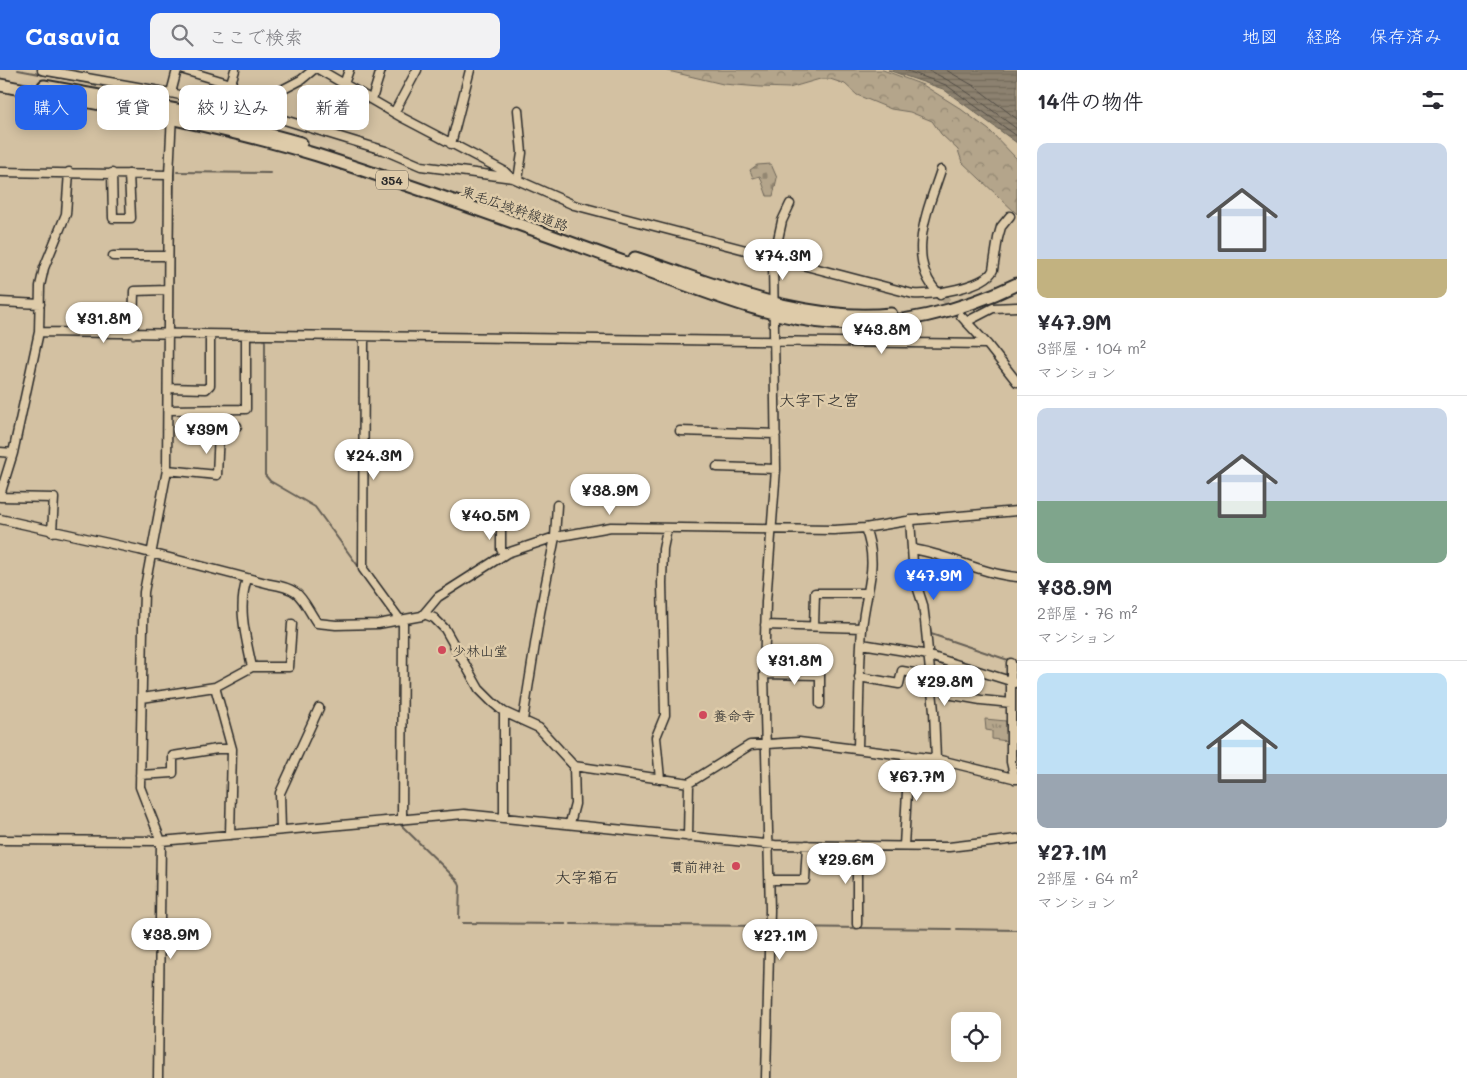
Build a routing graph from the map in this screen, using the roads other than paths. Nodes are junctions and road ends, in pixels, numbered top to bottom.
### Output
1 (42, 70) edge
2 (177, 70) edge
3 (184, 70) edge
4 (235, 70) edge
5 (313, 70) edge
6 (320, 70) edge
7 (348, 70) edge
8 (380, 70) edge
9 (417, 70) edge
10 (470, 70) edge
11 (0, 78) edge
12 (231, 84) joint
13 (344, 84) junction
14 (0, 86) edge
15 (287, 87) edge
16 (171, 93) junction
17 (179, 95) edge
18 (372, 100) junction
19 (518, 110) dead end
20 (394, 113) junction
21 (172, 114) junction
22 (287, 121) edge
23 (452, 144) junction
24 (941, 170) dead end
25 (0, 172) edge
26 (69, 172) junction
27 (112, 173) junction
28 (130, 174) junction
29 (169, 175) junction
30 (514, 179) junction
31 (790, 204) dead end
32 (1010, 216) dead end
33 (113, 256) dead end
34 (168, 256) junction
35 (773, 258) junction
36 (1017, 277) edge
37 (1017, 284) edge
38 (168, 290) junction
39 (940, 294) junction
40 (0, 302) edge
41 (40, 304) junction
42 (1017, 307) edge
43 (772, 308) junction
44 (39, 332) junction
45 (133, 334) junction
46 (169, 334) junction
47 (210, 336) junction
48 (246, 336) junction
49 (364, 337) junction
50 (774, 342) junction
51 (987, 344) junction
52 (1017, 382) edge
53 (168, 388) junction
54 (220, 409) junction
55 (168, 410) junction
56 (219, 426) junction
57 (237, 426) dead end
58 (680, 431) dead end
59 (776, 434) junction
60 (0, 452) edge
61 (13, 454) junction
62 (717, 467) dead end
63 (776, 469) junction
64 (167, 470) junction
65 (0, 496) edge
66 (557, 504) dead end
67 (1017, 511) edge
68 (0, 519) edge
69 (910, 520) junction
70 (479, 522) dead end
71 (772, 528) junction
72 (866, 528) junction
73 (667, 529) junction
74 (52, 532) junction
75 (555, 537) junction
76 (912, 549) junction
77 (151, 553) junction
78 (504, 555) junction
79 (1017, 577) edge
80 (247, 579) junction
81 (868, 593) junction
82 (424, 614) junction
83 (400, 620) junction
84 (292, 624) dead end
85 (765, 625) junction
86 (814, 626) junction
87 (862, 628) junction
88 (862, 644) junction
89 (929, 656) junction
90 (952, 663) junction
91 (1011, 663) dead end
92 (252, 668) junction
93 (764, 674) junction
94 (931, 676) junction
95 (859, 677) junction
96 (1014, 682) edge
97 (215, 688) junction
98 (142, 698) junction
99 (1011, 703) junction
100 (820, 704) dead end
101 (319, 708) dead end
102 (504, 712) junction
103 (523, 720) junction
104 (764, 743) junction
105 (858, 748) junction
106 (232, 749) junction
107 (909, 754) junction
108 (936, 759) junction
109 (574, 766) junction
110 (140, 775) junction
111 (660, 779) junction
112 (1016, 779) edge
113 (689, 783) junction
114 (504, 816) junction
115 (402, 820) junction
116 (570, 823) junction
117 (281, 830) junction
118 (230, 835) junction
119 (688, 837) junction
120 (1017, 839) edge
121 (0, 840) edge
122 (161, 841) junction
123 (769, 845) junction
124 (807, 845) junction
125 (858, 845) junction
126 (904, 846) junction
127 (770, 880) junction
128 (857, 924) dead end
129 (158, 1078) edge
130 (766, 1078) edge

1 - 16 street
2 - 16 street
3 - 12 street
4 - 12 street
5 - 15 street
6 - 13 street
7 - 13 street
8 - 18 street
9 - 20 street
10 - 23 street
11 - 21 highway, 東毛広域幹線道路 / 354
13 - 18 street
14 - 21 highway, 東毛広域幹線道路 / 354
16 - 17 street
18 - 20 street
19 - 30 street
20 - 23 street
21 - 29 street
21 - 43 highway, 東毛広域幹線道路 / 354
22 - 30 street
23 - 30 street
24 - 39 street
25 - 26 street
26 - 27 street
26 - 41 street
27 - 28 street
27 - 28 street
28 - 29 street
29 - 34 street
30 - 35 street
31 - 35 street
32 - 39 street
33 - 34 street
34 - 38 street
35 - 39 street
35 - 43 street
36 - 43 highway, 東毛広域幹線道路 / 354
37 - 43 highway, 東毛広域幹線道路 / 354
38 - 45 street
38 - 46 street
40 - 41 street
41 - 44 street
42 - 51 street
43 - 50 street
44 - 45 street
44 - 61 street
45 - 46 street
46 - 47 street
46 - 53 street
47 - 48 street
47 - 53 street
48 - 49 street
48 - 54 street
49 - 50 street
49 - 83 street
50 - 51 street
50 - 59 street
51 - 52 street
53 - 55 street
54 - 55 street
54 - 56 street
55 - 64 street
56 - 57 street
56 - 64 street
58 - 59 street
59 - 63 street
60 - 61 street
61 - 65 street
62 - 63 street
63 - 71 street
64 - 77 street
65 - 74 street
66 - 75 street
67 - 69 street
68 - 74 street
69 - 72 street
69 - 76 street
70 - 78 street
71 - 72 street
71 - 73 street
71 - 85 street
72 - 81 street
73 - 75 street
73 - 111 street
74 - 77 street
75 - 78 street
75 - 103 street
76 - 79 street
76 - 89 street
77 - 80 street
77 - 98 street
78 - 82 street
80 - 83 street
80 - 92 street
81 - 86 street
81 - 87 street
82 - 83 street
82 - 102 street
83 - 115 street
84 - 92 street
85 - 86 street
85 - 93 street
86 - 87 street
87 - 88 street
88 - 89 street
88 - 95 street
89 - 90 street
89 - 94 street
90 - 96 street
90 - 99 street
91 - 96 street
92 - 97 street
93 - 100 street
93 - 104 street
94 - 95 street
94 - 108 street
95 - 105 street
96 - 99 street
97 - 98 street
97 - 106 street
98 - 110 street
99 - 112 street
101 - 117 street
102 - 103 street
102 - 114 street
103 - 109 street
104 - 105 street
104 - 113 street
104 - 123 street
105 - 107 street
106 - 110 street
106 - 118 street
107 - 108 street
107 - 126 street
108 - 112 street
109 - 111 street
109 - 116 street
110 - 122 street
111 - 113 street
113 - 119 street
114 - 115 street
114 - 116 street
115 - 117 street
116 - 119 street
117 - 118 street
118 - 122 street
119 - 123 street
120 - 126 street
121 - 122 street
122 - 129 street
123 - 124 street
123 - 127 street
124 - 125 street
124 - 127 street
125 - 126 street
125 - 128 street
127 - 130 street

